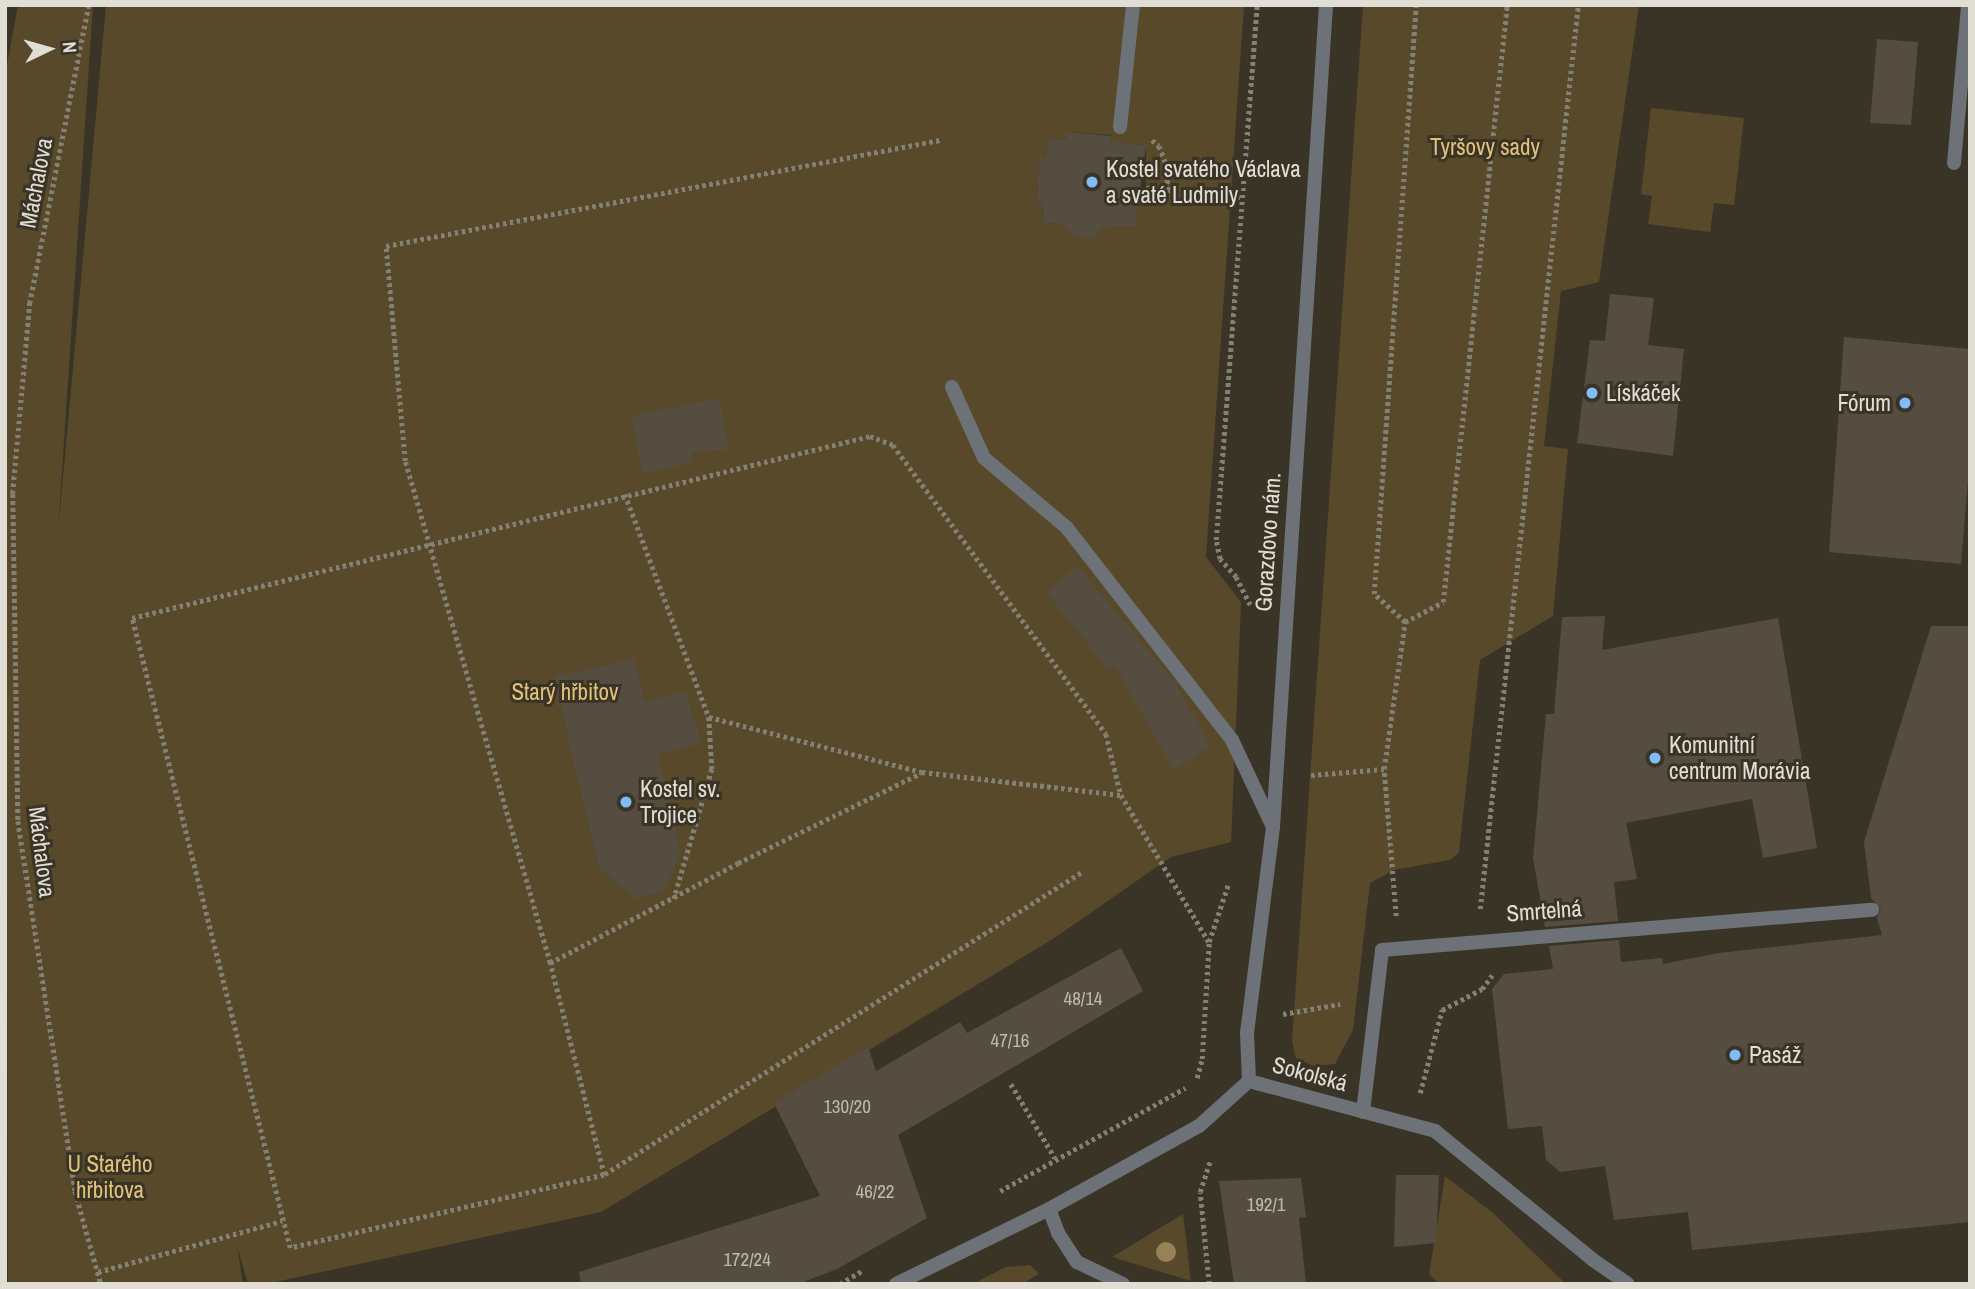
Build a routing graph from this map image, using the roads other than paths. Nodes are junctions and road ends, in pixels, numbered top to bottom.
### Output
1 (1133, 5) edge
2 (1326, 5) edge
3 (1968, 5) edge
4 (1120, 127) road end
5 (1954, 163) dead end
6 (952, 387) dead end
7 (1273, 827) junction
8 (1872, 910) dead end
9 (1249, 1081) junction
10 (1363, 1112) junction
11 (1049, 1209) junction
12 (896, 1284) edge
13 (1123, 1284) edge
14 (1628, 1284) edge

1 - 4 street
2 - 7 street, Gorazdovo nám.
3 - 5 street
6 - 7 street
7 - 9 street, Gorazdovo nám.
8 - 10 street, Smrtelná
9 - 10 street, Sokolská
9 - 11 street, Sokolská
10 - 14 street, Sokolská
11 - 12 street, Sokolská
11 - 13 street

